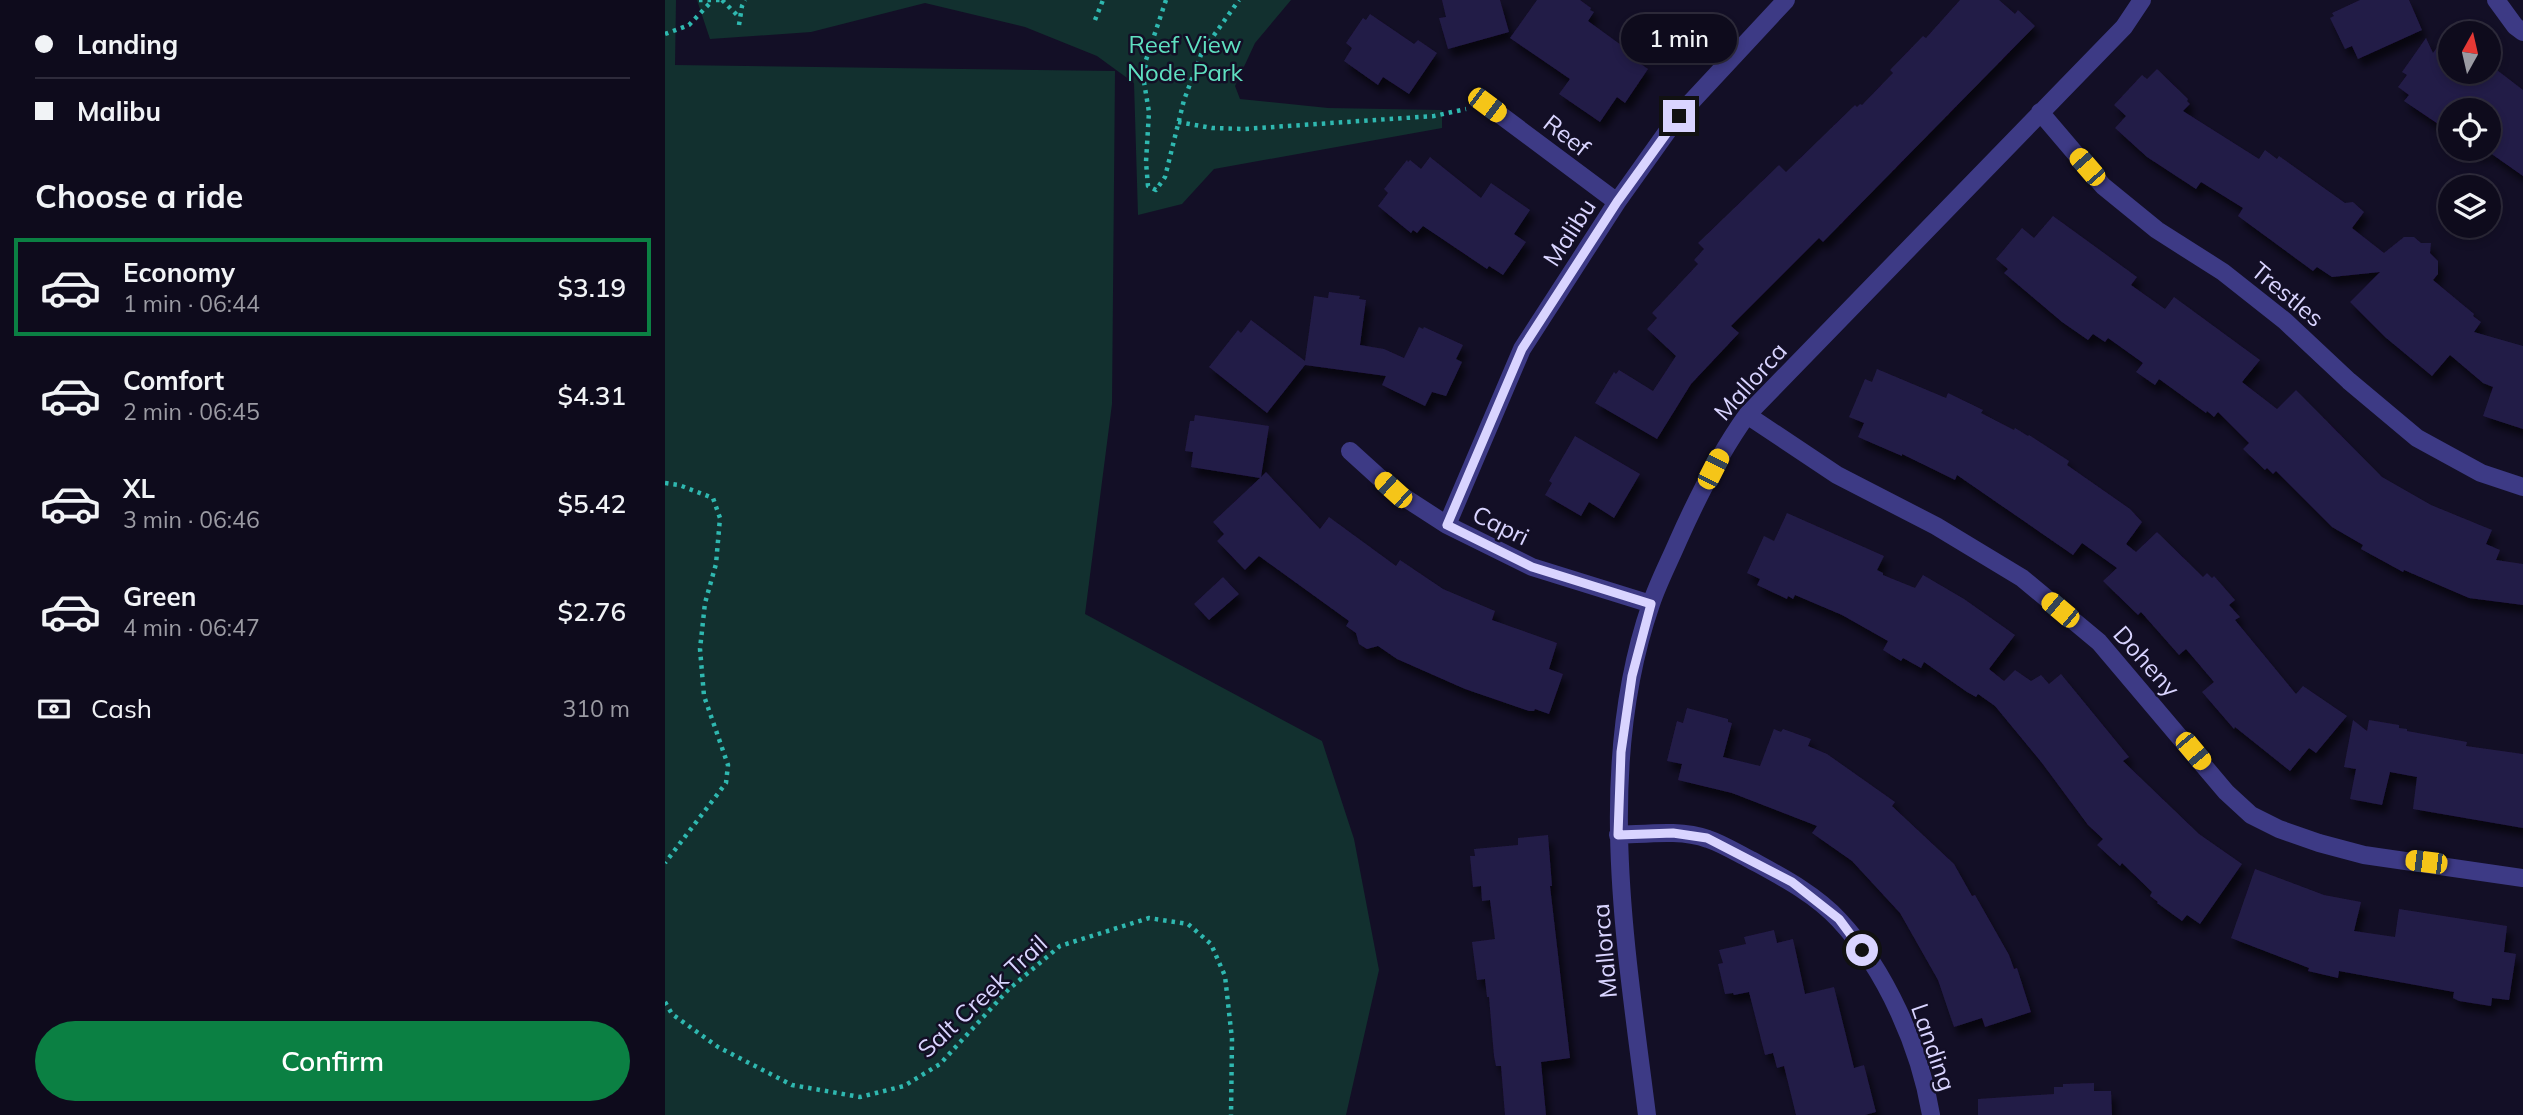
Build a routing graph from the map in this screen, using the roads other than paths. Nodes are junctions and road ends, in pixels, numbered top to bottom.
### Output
1 (1786, 0) edge
2 (2142, 0) edge
3 (2496, 0) edge
4 (2523, 32) edge
5 (1487, 105) road end
6 (2040, 112) junction
7 (1617, 202) junction
8 (1747, 415) junction
9 (1350, 452) dead end
10 (2523, 487) edge
11 (1447, 525) junction
12 (1651, 604) junction
13 (1618, 835) junction
14 (2523, 878) edge
15 (1647, 1115) edge
16 (1931, 1115) edge

1 - 7 street, Malibu
2 - 6 street, Mallorca
3 - 4 street
5 - 7 street, Reef
6 - 8 street, Mallorca
6 - 10 street, Trestles
7 - 11 street, Malibu
8 - 12 street, Mallorca
8 - 14 street, Doheny
9 - 11 street, Capri
11 - 12 street, Capri
12 - 13 street, Mallorca
13 - 15 street, Mallorca
13 - 16 street, Landing

